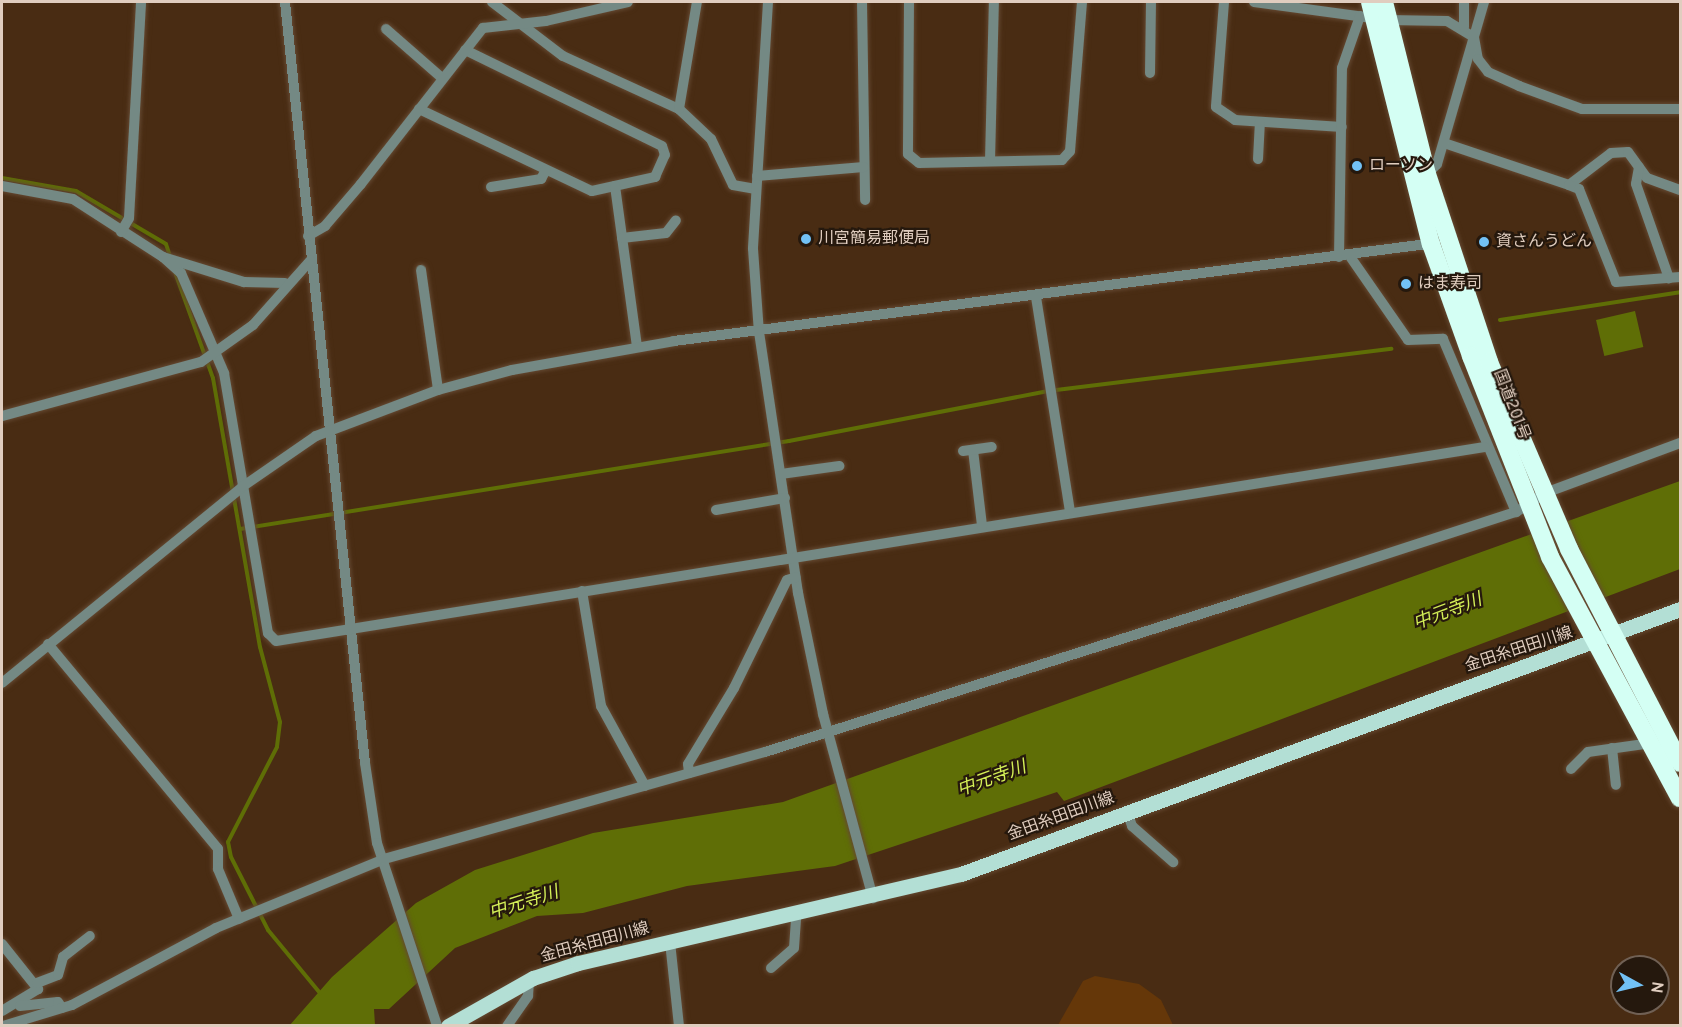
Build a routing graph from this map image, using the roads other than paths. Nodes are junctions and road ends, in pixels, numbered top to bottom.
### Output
1 (141, 2) edge
2 (285, 2) edge
3 (492, 2) edge
4 (628, 2) edge
5 (697, 2) edge
6 (768, 2) edge
7 (862, 2) edge
8 (909, 2) edge
9 (994, 2) edge
10 (1082, 2) edge
11 (1151, 2) edge
12 (1224, 2) edge
13 (1254, 2) edge
14 (1384, 2) edge
15 (1464, 2) edge
16 (1484, 2) edge
17 (505, 6) edge
18 (1373, 14) edge
19 (522, 26) junction
20 (1464, 27) junction
21 (386, 29) dead end
22 (1474, 37) junction
23 (465, 50) junction
24 (1149, 73) dead end
25 (442, 78) junction
26 (419, 109) junction
27 (679, 109) junction
28 (1680, 109) edge
29 (1260, 122) junction
30 (1342, 127) junction
31 (1443, 143) junction
32 (1258, 159) dead end
33 (990, 161) junction
34 (864, 167) junction
35 (1639, 167) junction
36 (546, 170) junction
37 (1427, 174) junction
38 (757, 176) junction
39 (1569, 185) junction
40 (2, 186) edge
41 (615, 186) junction
42 (491, 188) dead end
43 (756, 189) junction
44 (1680, 190) edge
45 (865, 200) dead end
46 (676, 220) dead end
47 (121, 232) junction
48 (308, 236) junction
49 (622, 238) junction
50 (1439, 243) junction
51 (1344, 256) junction
52 (163, 257) junction
53 (310, 261) junction
54 (421, 270) dead end
55 (1680, 277) edge
56 (1669, 278) junction
57 (285, 283) junction
58 (1036, 297) junction
59 (759, 333) junction
60 (637, 346) junction
61 (218, 353) junction
62 (438, 390) junction
63 (2, 416) edge
64 (328, 432) junction
65 (1680, 443) edge
66 (992, 447) dead end
67 (1485, 447) junction
68 (839, 466) dead end
69 (781, 474) junction
70 (242, 487) junction
71 (785, 498) junction
72 (1548, 500) junction
73 (1526, 509) junction
74 (716, 510) dead end
75 (1070, 512) junction
76 (982, 526) junction
77 (794, 556) junction
78 (796, 576) junction
79 (582, 591) junction
80 (1680, 609) edge
81 (350, 628) junction
82 (1613, 636) junction
83 (48, 644) junction
84 (1596, 644) junction
85 (2, 682) edge
86 (830, 736) junction
87 (1651, 743) junction
88 (1612, 748) junction
89 (1680, 763) edge
90 (1571, 769) dead end
91 (689, 774) junction
92 (1616, 785) dead end
93 (645, 786) junction
94 (1680, 798) edge
95 (1127, 812) junction
96 (1173, 862) dead end
97 (385, 863) junction
98 (873, 898) junction
99 (796, 916) junction
100 (239, 919) junction
101 (90, 936) dead end
102 (670, 942) junction
103 (2, 944) edge
104 (771, 968) dead end
105 (529, 981) junction
106 (37, 983) junction
107 (62, 1008) junction
108 (6, 1009) edge
109 (440, 1024) edge
110 (3, 1026) edge
111 (507, 1026) edge
112 (679, 1026) edge

1 - 47 street
2 - 48 street
3 - 17 street
4 - 19 street
5 - 27 street
6 - 38 street
7 - 34 street
8 - 33 street
9 - 33 street
10 - 33 street
11 - 24 street
12 - 29 street
13 - 18 street
14 - 18 highway, 国道201号
15 - 20 street
16 - 22 street
17 - 19 street
18 - 20 street
18 - 30 street
18 - 37 highway, 国道201号
18 - 50 highway, 国道201号
19 - 23 street
19 - 27 street
20 - 22 street
21 - 25 street
22 - 28 street
22 - 31 street
23 - 25 street
23 - 41 street
25 - 26 street
26 - 36 street
26 - 48 street
27 - 43 street
29 - 30 street
29 - 32 street
30 - 51 street
31 - 37 street
31 - 39 street
34 - 38 street
34 - 45 street
35 - 39 street
35 - 44 street
35 - 56 street
36 - 41 street
36 - 42 street
37 - 50 highway, 国道201号
38 - 43 street
39 - 56 street
40 - 47 street
41 - 49 street
43 - 59 street
46 - 49 street
47 - 52 street
48 - 53 street
49 - 60 street
50 - 51 street
50 - 72 highway, 国道201号
50 - 73 highway, 国道201号
51 - 58 street
51 - 67 street
52 - 57 street
52 - 61 street
53 - 57 street
53 - 64 street
54 - 62 street
55 - 56 street
57 - 61 street
58 - 59 street
58 - 75 street
59 - 60 street
59 - 69 street
60 - 62 street
61 - 63 street
61 - 70 street
62 - 64 street
64 - 70 street
64 - 81 street
65 - 72 street
66 - 76 street
67 - 73 street
67 - 75 street
68 - 69 street
69 - 71 street
70 - 81 street
70 - 83 street
71 - 74 street
71 - 77 street
72 - 73 street
72 - 82 highway, 国道201号
73 - 84 highway, 国道201号
73 - 86 street
75 - 76 street
76 - 77 street
77 - 78 street
77 - 79 street
78 - 86 street
78 - 91 street
79 - 81 street
79 - 93 street
80 - 82 main road, 金田糸田田川線
81 - 97 street
82 - 84 main road, 金田糸田田川線
82 - 89 highway, 国道201号
83 - 85 street
83 - 100 street
84 - 87 highway, 国道201号
84 - 95 main road, 金田糸田田川線
86 - 91 street
86 - 98 street
87 - 88 street
87 - 94 highway, 国道201号
88 - 90 street
88 - 92 street
91 - 93 street
93 - 97 street
95 - 96 street
95 - 98 main road, 金田糸田田川線
97 - 100 street
97 - 109 street
98 - 99 main road, 金田糸田田川線
99 - 102 main road, 金田糸田田川線
99 - 104 street
100 - 107 street
101 - 106 street
102 - 105 main road, 金田糸田田川線
102 - 112 street
103 - 106 street
105 - 109 main road, 金田糸田田川線
105 - 111 street
106 - 108 street
107 - 108 street
107 - 110 street

